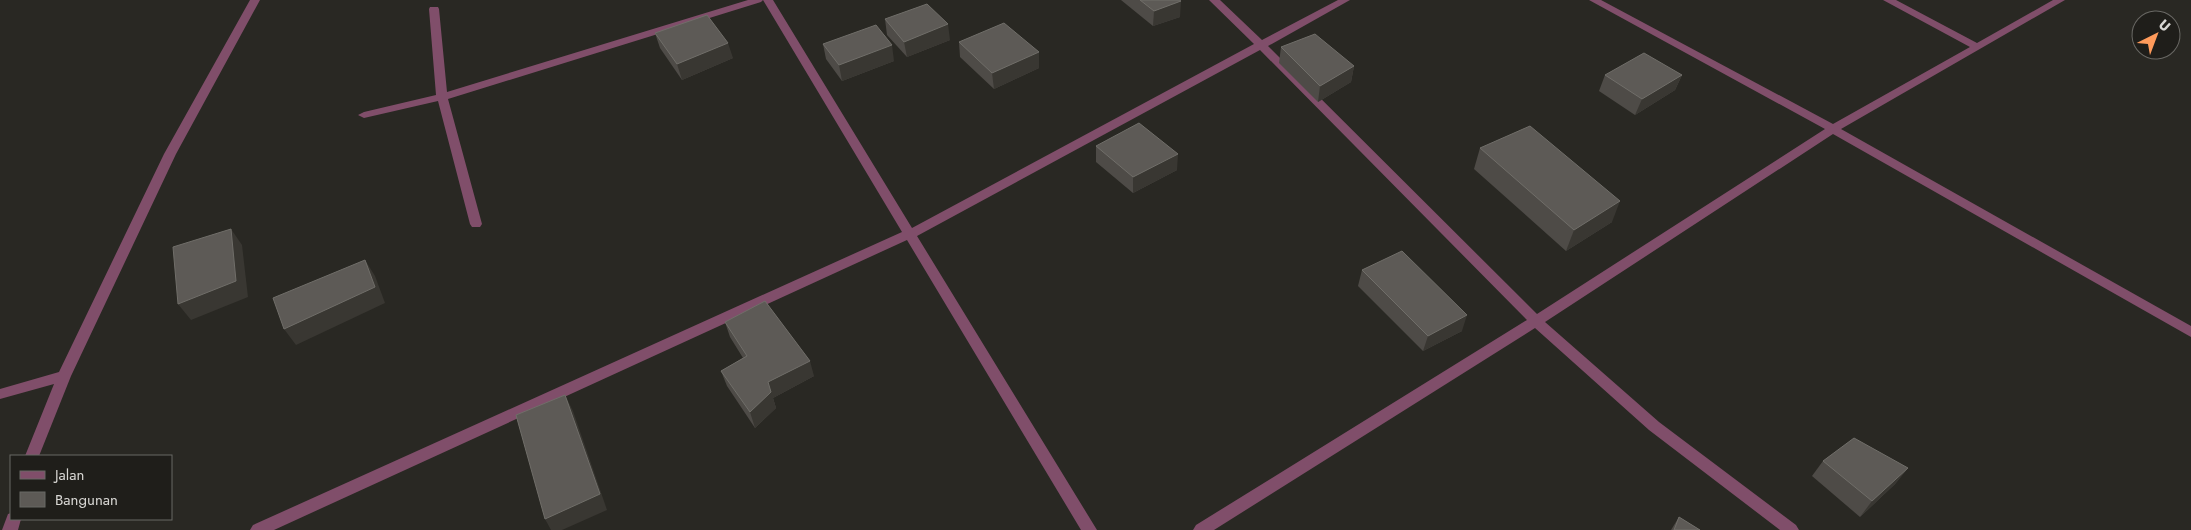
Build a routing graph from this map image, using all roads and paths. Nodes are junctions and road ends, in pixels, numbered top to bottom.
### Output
1 (255, 0) edge
2 (758, 0) edge
3 (768, 0) edge
4 (1214, 0) edge
5 (1345, 0) edge
6 (1594, 0) edge
7 (1888, 0) edge
8 (2060, 0) edge
9 (434, 9) dead end
10 (1261, 45) junction
11 (1978, 47) junction
12 (442, 97) junction
13 (364, 115) dead end
14 (1833, 129) junction
15 (476, 224) dead end
16 (910, 234) junction
17 (1536, 321) junction
18 (2191, 332) edge
19 (64, 376) junction
20 (0, 394) edge
21 (32, 455) edge
22 (258, 530) edge
23 (1089, 530) edge
24 (1202, 530) edge
25 (1791, 530) edge

1 - 19 street
2 - 12 street
3 - 16 street
4 - 10 street
5 - 10 street
6 - 14 street
7 - 11 street
8 - 11 street
9 - 12 street
10 - 16 street
10 - 17 street
11 - 14 street
12 - 13 street
12 - 15 street
14 - 17 street
14 - 18 street
16 - 22 street
16 - 23 street
17 - 24 street
17 - 25 street
19 - 20 street
19 - 21 street

